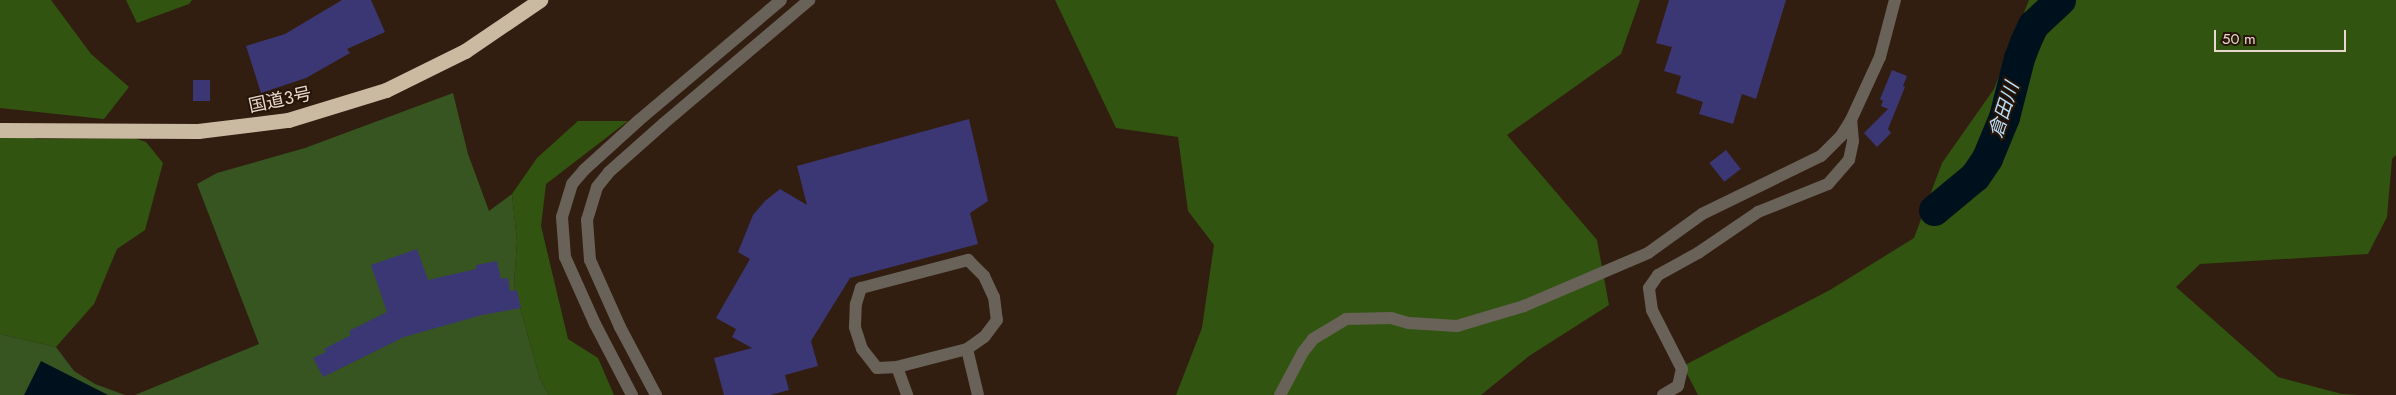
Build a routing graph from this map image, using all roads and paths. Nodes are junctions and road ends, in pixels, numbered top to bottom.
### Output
1 (540, 0) edge
2 (781, 0) edge
3 (809, 0) edge
4 (1895, 0) edge
5 (1851, 120) junction
6 (0, 130) edge
7 (967, 349) junction
8 (898, 367) junction
9 (632, 395) edge
10 (656, 395) edge
11 (907, 395) edge
12 (978, 395) edge
13 (1280, 395) edge
14 (1663, 395) edge

1 - 6 highway, 国道3号
2 - 9 street
3 - 10 street
4 - 5 street
5 - 13 street
5 - 14 street
7 - 8 street
7 - 8 street
7 - 12 street
8 - 11 street

